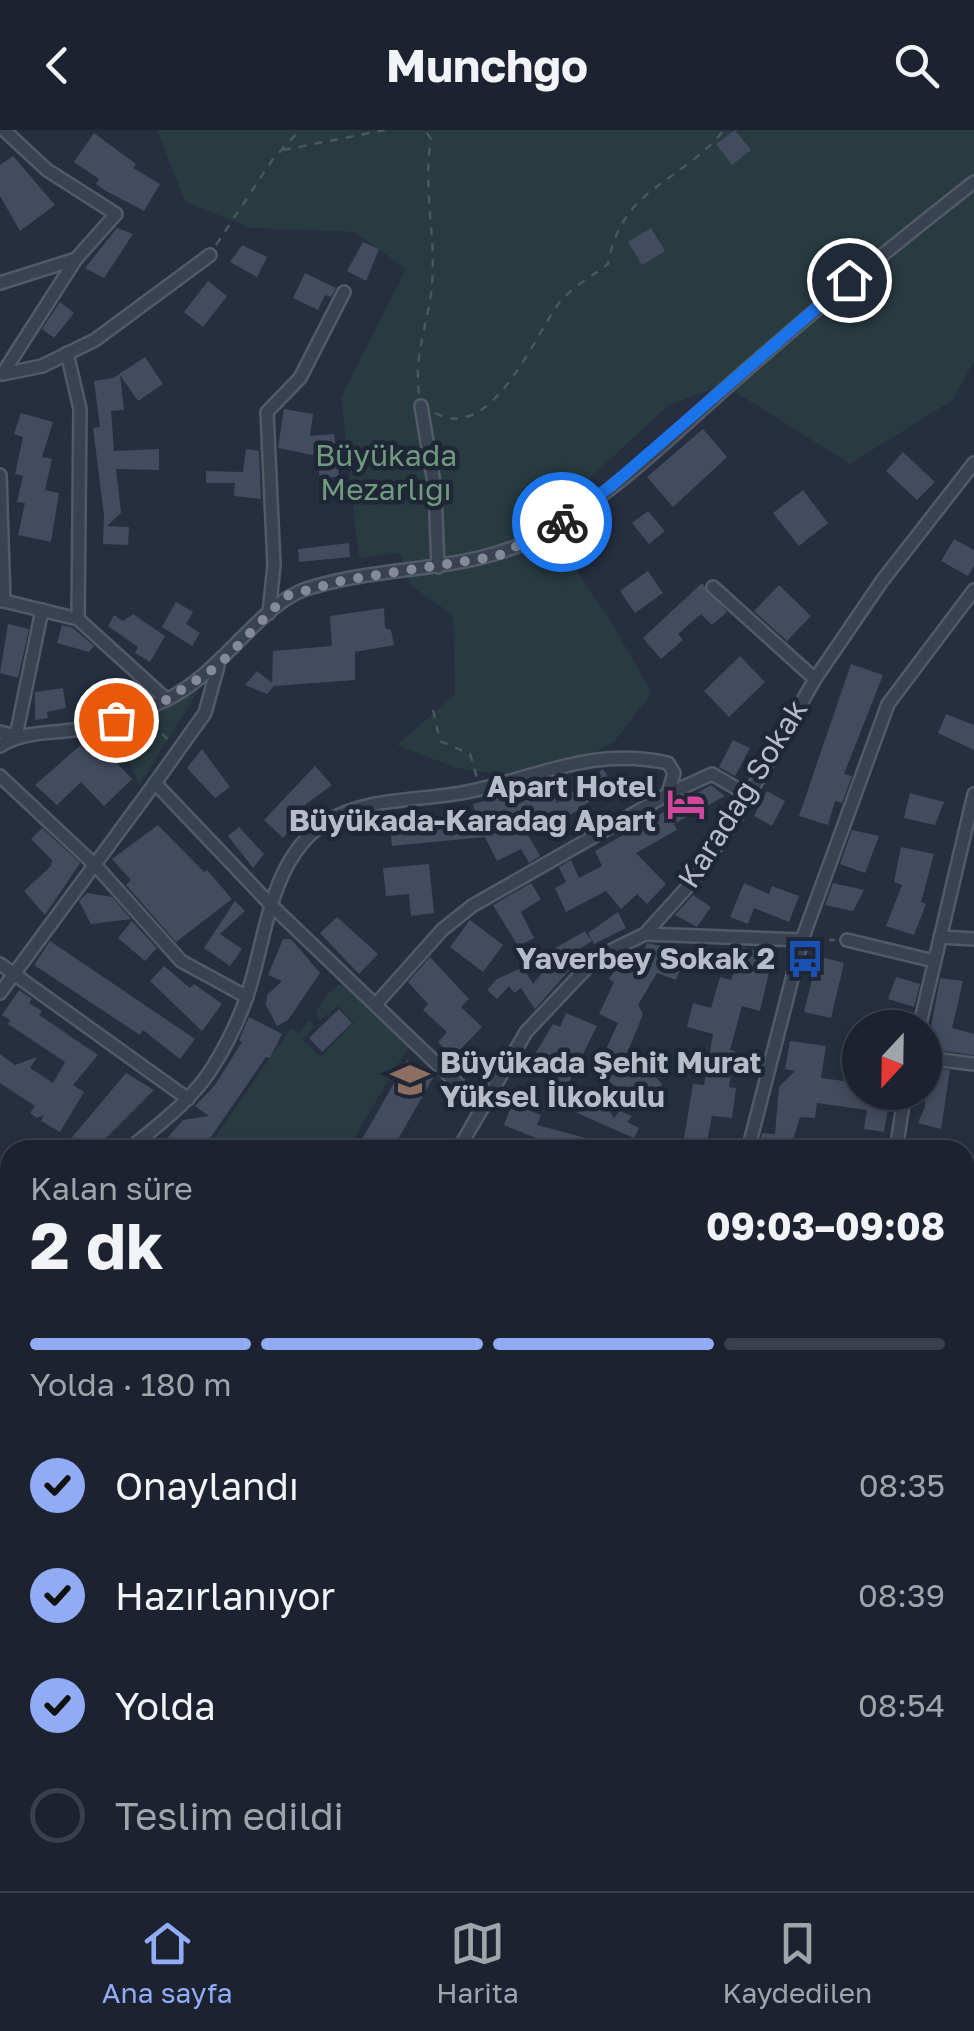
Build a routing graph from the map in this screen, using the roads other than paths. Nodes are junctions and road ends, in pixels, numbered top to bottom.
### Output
1 (4, 130) edge
2 (974, 182) edge
3 (210, 255) road end
4 (76, 259) junction
5 (0, 283) edge
6 (344, 292) dead end
7 (68, 353) junction
8 (2, 375) edge
9 (421, 406) road end
10 (974, 462) edge
11 (0, 475) edge
12 (438, 567) junction
13 (713, 587) dead end
14 (974, 590) edge
15 (2, 600) edge
16 (42, 610) junction
17 (269, 613) junction
18 (78, 618) junction
19 (218, 666) junction
20 (815, 679) junction
21 (166, 700) junction
22 (0, 732) edge
23 (16, 736) junction
24 (0, 746) edge
25 (0, 776) edge
26 (155, 782) junction
27 (668, 794) junction
28 (974, 794) edge
29 (748, 795) junction
30 (96, 868) junction
31 (271, 906) junction
32 (645, 934) junction
33 (940, 938) junction
34 (974, 938) edge
35 (802, 940) junction
36 (847, 940) road end
37 (934, 961) junction
38 (0, 964) edge
39 (15, 973) junction
40 (0, 994) edge
41 (246, 997) junction
42 (376, 1004) junction
43 (924, 1010) edge
44 (942, 1060) edge
45 (974, 1064) edge
46 (188, 1099) junction
47 (483, 1108) junction
48 (902, 1110) edge
49 (140, 1140) edge
50 (464, 1140) edge
51 (751, 1140) edge
52 (898, 1140) edge

1 - 4 street
2 - 12 street
3 - 7 street
4 - 5 street
4 - 8 street
6 - 17 street
7 - 8 street
7 - 18 street
9 - 12 street
10 - 20 street, Karadağ Sokak
11 - 15 street
12 - 17 street
13 - 20 street
14 - 35 street
15 - 16 street
16 - 18 street
16 - 23 street
17 - 19 street
18 - 21 street
19 - 21 street
19 - 26 street
20 - 29 street, Karadağ Sokak
21 - 23 street
22 - 23 street
23 - 24 street
25 - 30 street
26 - 30 street
26 - 31 street
27 - 29 street
27 - 31 street
27 - 42 street
28 - 33 street
29 - 32 street, Karadağ Sokak
30 - 39 street
30 - 41 street
31 - 41 street
31 - 42 street
32 - 35 street
32 - 47 street, Karadağ Sokak
33 - 34 street
33 - 37 street
35 - 51 street
36 - 37 street
37 - 43 street
38 - 39 street
39 - 40 street
39 - 46 street
41 - 46 street
42 - 47 street
44 - 45 street
46 - 49 street
47 - 50 street, Karadağ Sokak
48 - 52 street

